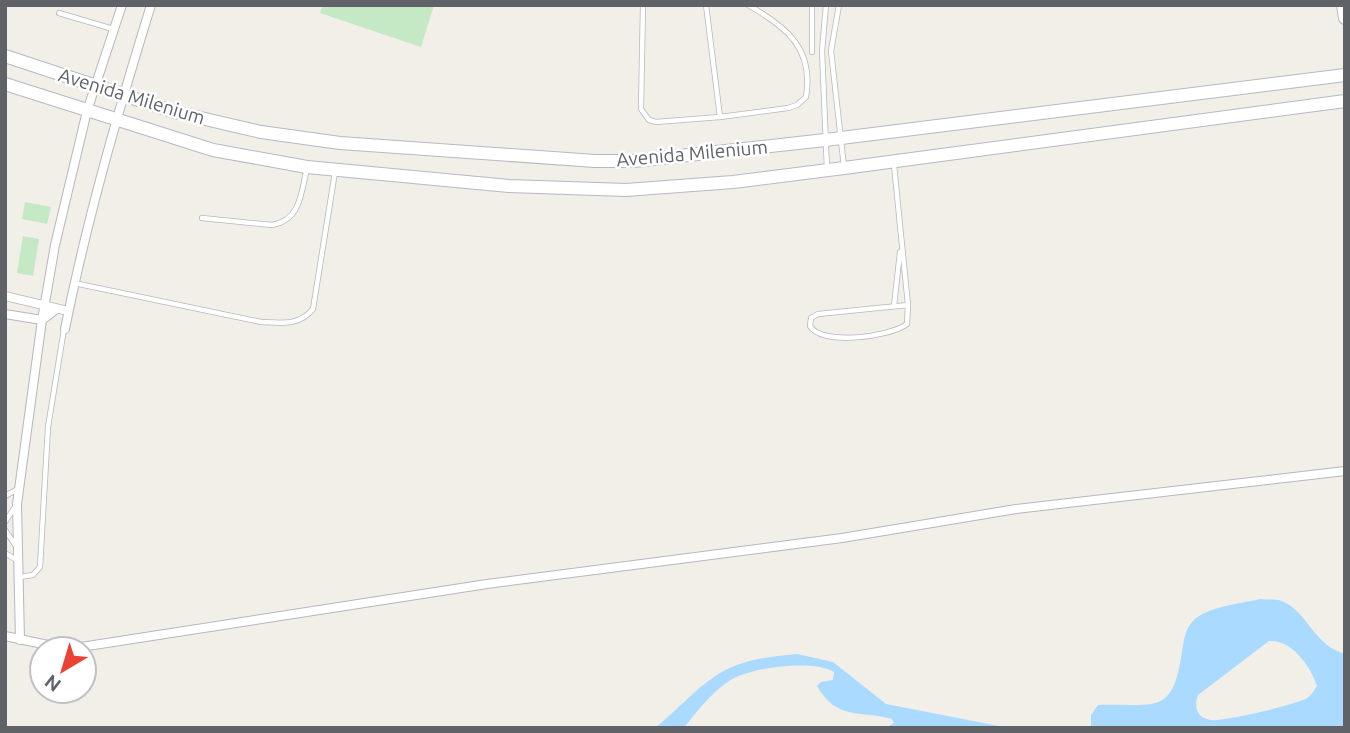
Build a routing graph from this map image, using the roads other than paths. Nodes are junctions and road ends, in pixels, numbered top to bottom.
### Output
1 (122, 5) edge
2 (151, 5) edge
3 (643, 5) edge
4 (706, 5) edge
5 (748, 5) edge
6 (812, 5) edge
7 (826, 5) edge
8 (839, 5) edge
9 (1343, 5) edge
10 (59, 13) dead end
11 (1345, 18) edge
12 (114, 30) junction
13 (822, 51) junction
14 (831, 51) junction
15 (812, 52) junction
16 (804, 53) junction
17 (5, 56) edge
18 (1345, 75) edge
19 (5, 84) edge
20 (95, 86) junction
21 (123, 95) junction
22 (1345, 101) edge
23 (87, 111) junction
24 (720, 117) junction
25 (115, 121) junction
26 (840, 138) junction
27 (825, 140) junction
28 (894, 162) junction
29 (307, 167) junction
30 (844, 168) junction
31 (827, 170) junction
32 (335, 171) junction
33 (202, 218) dead end
34 (902, 244) junction
35 (74, 283) junction
36 (5, 296) edge
37 (45, 304) junction
38 (908, 305) junction
39 (894, 306) junction
40 (55, 310) junction
41 (68, 311) junction
42 (5, 314) edge
43 (41, 320) junction
44 (65, 328) joint
45 (1345, 471) edge
46 (19, 489) junction
47 (5, 496) edge
48 (18, 503) junction
49 (5, 522) edge
50 (5, 530) edge
51 (19, 549) junction
52 (5, 553) edge
53 (18, 561) junction
54 (19, 577) junction
55 (5, 636) edge
56 (20, 640) junction

1 - 12 street
2 - 21 street
3 - 24 lane
4 - 24 lane
5 - 16 lane
6 - 15 lane
7 - 13 lane
8 - 14 lane
9 - 11 street
10 - 12 lane
12 - 20 street
13 - 14 lane
13 - 15 lane
13 - 27 lane
14 - 26 lane
15 - 16 lane
16 - 24 lane
17 - 20 street, Avenida Milenium
18 - 26 street, Avenida Milenium
19 - 23 street, Avenida Milenium
20 - 21 street, Avenida Milenium
20 - 23 street
21 - 25 street
21 - 27 street, Avenida Milenium
22 - 28 street, Avenida Milenium
23 - 25 street, Avenida Milenium
23 - 37 street
25 - 29 street, Avenida Milenium
25 - 35 street, Avenida Milenium
26 - 27 street, Avenida Milenium
26 - 30 lane
27 - 31 lane
28 - 30 street, Avenida Milenium
28 - 34 lane
29 - 32 street, Avenida Milenium
29 - 33 lane
30 - 31 street, Avenida Milenium
31 - 32 street, Avenida Milenium
32 - 35 lane
34 - 38 lane
34 - 39 lane
35 - 41 street, Avenida Milenium
36 - 37 street
37 - 40 street
37 - 43 street
38 - 39 lane
38 - 39 lane
40 - 41 street
40 - 43 street
41 - 44 street, Avenida Milenium
42 - 43 street
43 - 46 street
44 - 54 lane
45 - 56 street
46 - 47 lane
46 - 48 street
48 - 49 lane
48 - 51 street
50 - 51 lane
51 - 53 street
52 - 53 lane
53 - 54 street
54 - 56 street
55 - 56 street

